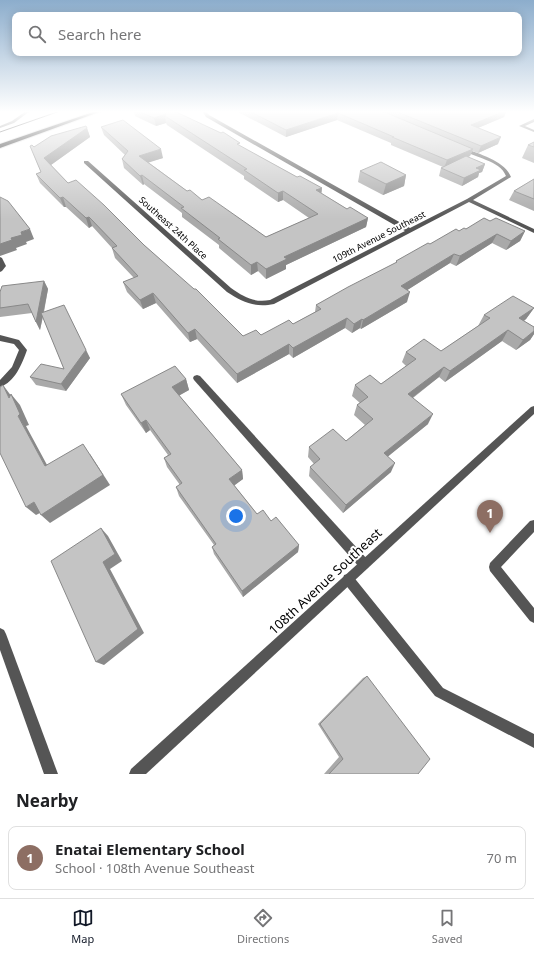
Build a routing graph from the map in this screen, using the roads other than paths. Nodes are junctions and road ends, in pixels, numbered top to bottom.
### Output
1 (265, 147) edge
2 (456, 147) edge
3 (86, 162) dead end
4 (470, 200) junction
5 (410, 231) junction
6 (534, 231) edge
7 (0, 259) edge
8 (0, 270) edge
9 (251, 303) joint
10 (0, 338) edge
11 (197, 378) dead end
12 (0, 384) edge
13 (534, 409) edge
14 (534, 525) edge
15 (364, 564) junction
16 (348, 579) junction
17 (534, 617) edge
18 (0, 634) edge
19 (534, 741) edge
20 (51, 774) edge
21 (136, 774) edge

1 - 5 street
2 - 4 street, 109th Avenue Southeast
3 - 9 street, Southeast 24th Place
4 - 5 street, 109th Avenue Southeast
4 - 6 street
5 - 9 street, 109th Avenue Southeast
7 - 8 street
10 - 12 street
11 - 15 street
13 - 15 street, 108th Avenue Southeast
14 - 17 street
15 - 16 street, 108th Avenue Southeast
16 - 19 street
16 - 21 street, 108th Avenue Southeast
18 - 20 street

